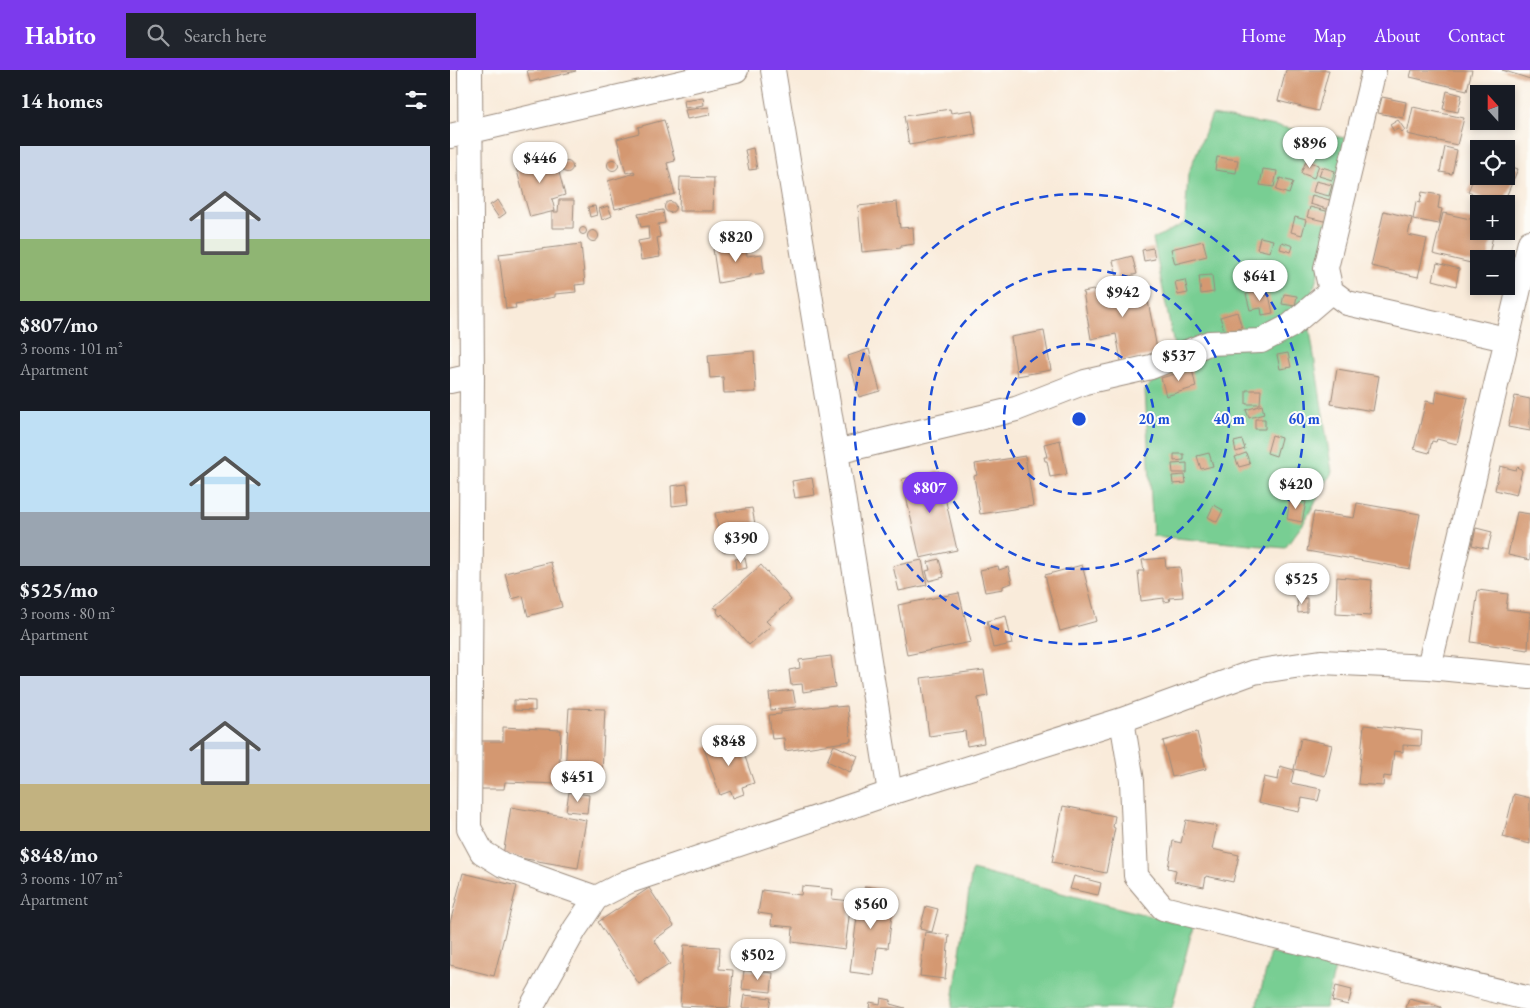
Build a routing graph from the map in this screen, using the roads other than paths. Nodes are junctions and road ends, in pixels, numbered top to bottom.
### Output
1 (470, 70) edge
2 (736, 70) edge
3 (773, 70) edge
4 (1374, 70) edge
5 (461, 133) edge
6 (1530, 242) edge
7 (1331, 292) junction
8 (1516, 329) edge
9 (461, 378) edge
10 (836, 452) junction
11 (460, 614) edge
12 (1429, 667) junction
13 (1530, 677) edge
14 (1122, 720) junction
15 (890, 793) junction
16 (596, 898) junction
17 (1530, 999) edge
18 (531, 1008) edge

1 - 5 street
2 - 5 street
3 - 10 street
4 - 7 street
5 - 9 street
6 - 8 street
7 - 8 street
7 - 10 street
8 - 12 street
9 - 11 street
10 - 15 street
11 - 16 street
12 - 13 street
12 - 14 street
14 - 15 street
14 - 17 street
15 - 16 street
16 - 18 street

